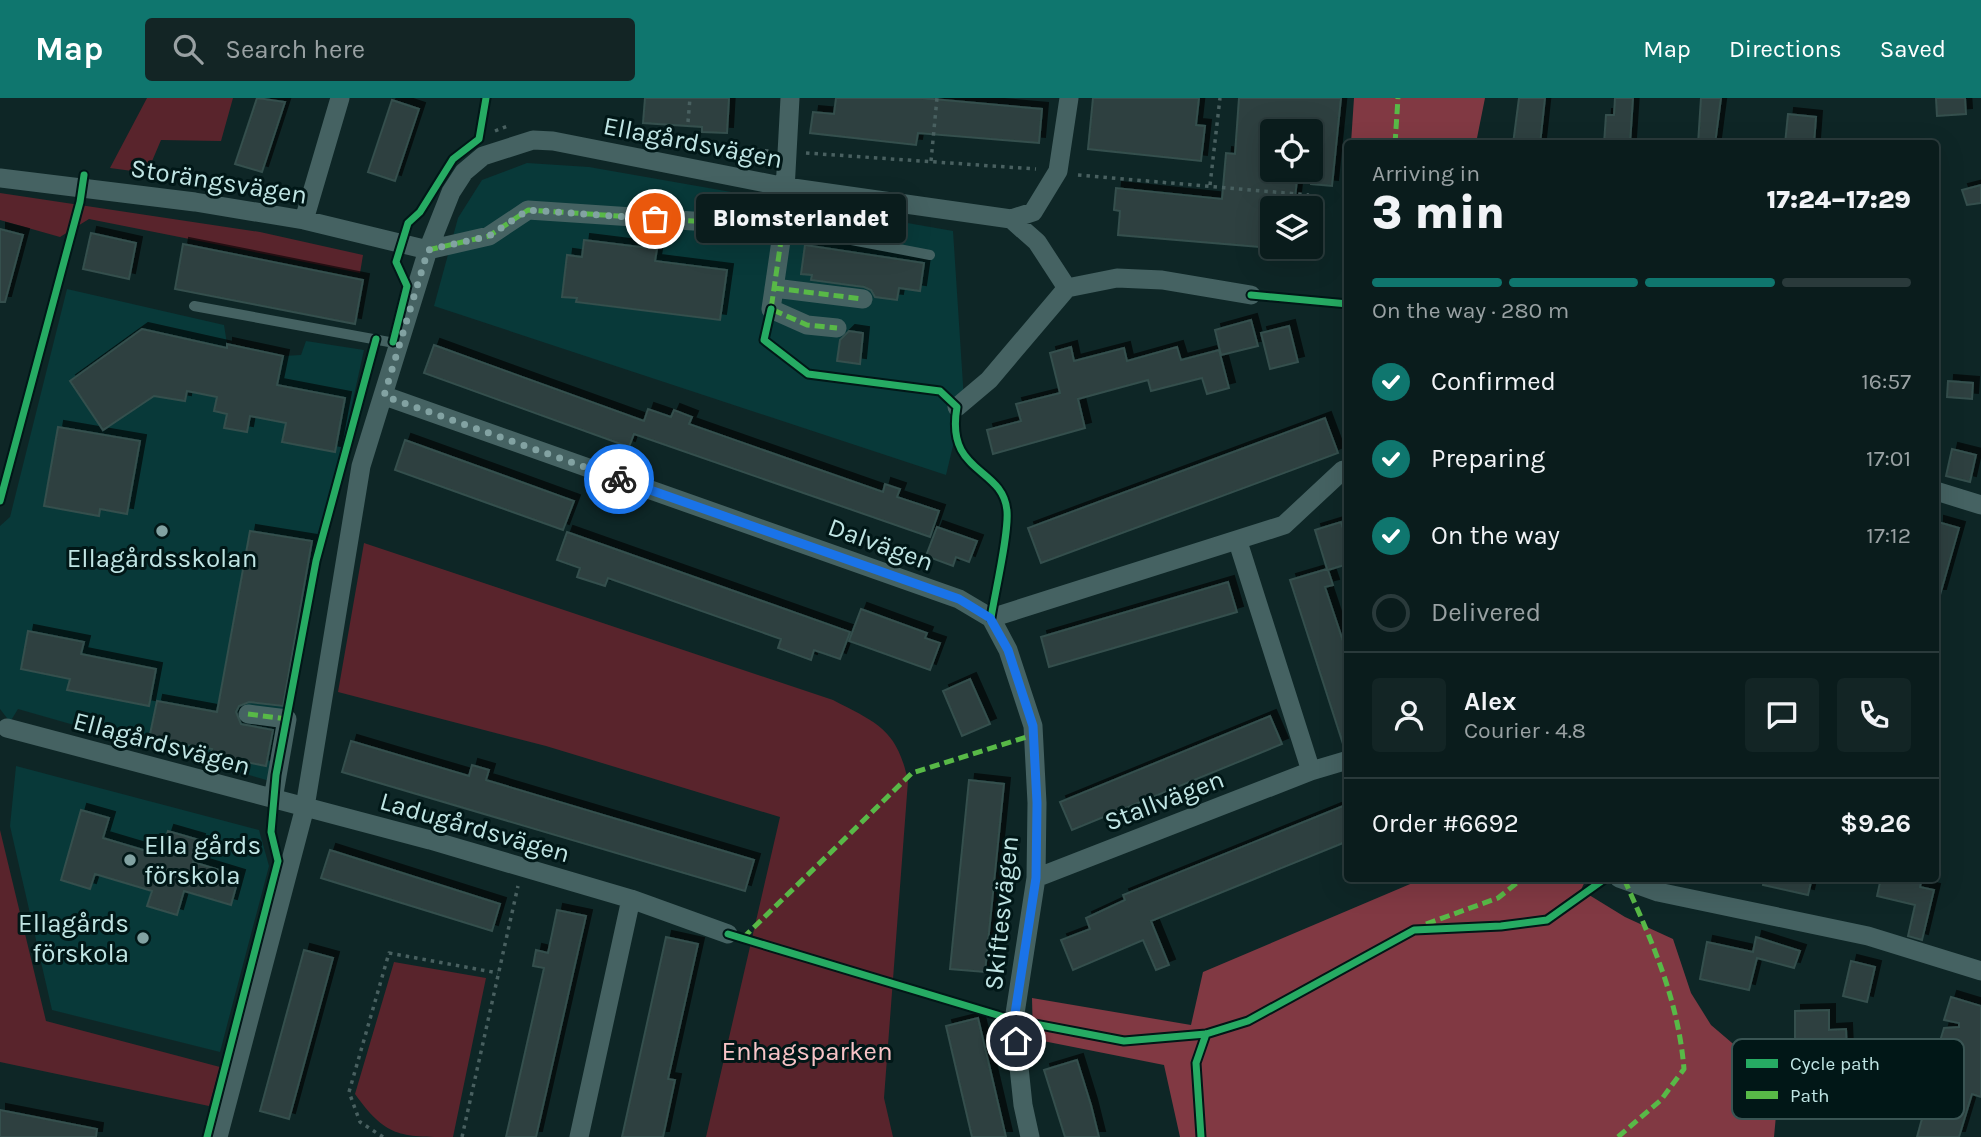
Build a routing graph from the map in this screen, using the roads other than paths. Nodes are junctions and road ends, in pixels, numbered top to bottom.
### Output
1 (340, 98) edge
2 (790, 98) edge
3 (1069, 98) edge
4 (0, 177) edge
5 (786, 187) junction
6 (1011, 219) junction
7 (304, 220) junction
8 (783, 227) junction
9 (428, 250) junction
10 (930, 255) dead end
11 (774, 288) junction
12 (1067, 288) junction
13 (1251, 295) dead end
14 (863, 299) dead end
15 (194, 306) dead end
16 (837, 328) dead end
17 (401, 344) junction
18 (384, 396) junction
19 (957, 407) dead end
20 (1343, 470) dead end
21 (1939, 492) edge
22 (1981, 505) edge
23 (1238, 542) junction
24 (990, 618) junction
25 (248, 714) dead end
26 (7, 728) dead end
27 (1344, 761) edge
28 (1311, 771) junction
29 (273, 799) junction
30 (305, 807) junction
31 (1036, 878) junction
32 (1642, 882) edge
33 (1660, 885) edge
34 (631, 899) junction
35 (728, 934) dead end
36 (1981, 971) edge
37 (218, 1137) edge
38 (579, 1137) edge
39 (1030, 1137) edge

1 - 7 street
2 - 5 street
3 - 6 street
4 - 7 street, Storängsvägen
5 - 6 street, Ellagårdsvägen
5 - 8 street
5 - 9 street, Ellagårdsvägen
6 - 12 street
7 - 9 street, Storängsvägen
8 - 9 street
8 - 10 lane
8 - 11 street
9 - 17 street, Ellagårdsvägen
11 - 14 street
11 - 16 street
12 - 13 street
12 - 19 street
15 - 17 lane
17 - 18 street, Ellagårdsvägen
18 - 24 street, Dalvägen
18 - 30 street, Ellagårdsvägen
20 - 23 street
21 - 22 street
23 - 24 street
23 - 28 street
24 - 31 street, Skiftesvägen
25 - 29 street
26 - 29 street, Ellagårdsvägen
27 - 28 street, Stallvägen
28 - 31 street, Stallvägen
29 - 30 street, Ellagårdsvägen
30 - 34 street, Ladugårdsvägen
30 - 37 street, Ellagårdsvägen
31 - 39 street, Skiftesvägen
32 - 33 street
33 - 36 street
34 - 35 street, Ladugårdsvägen
34 - 38 street

